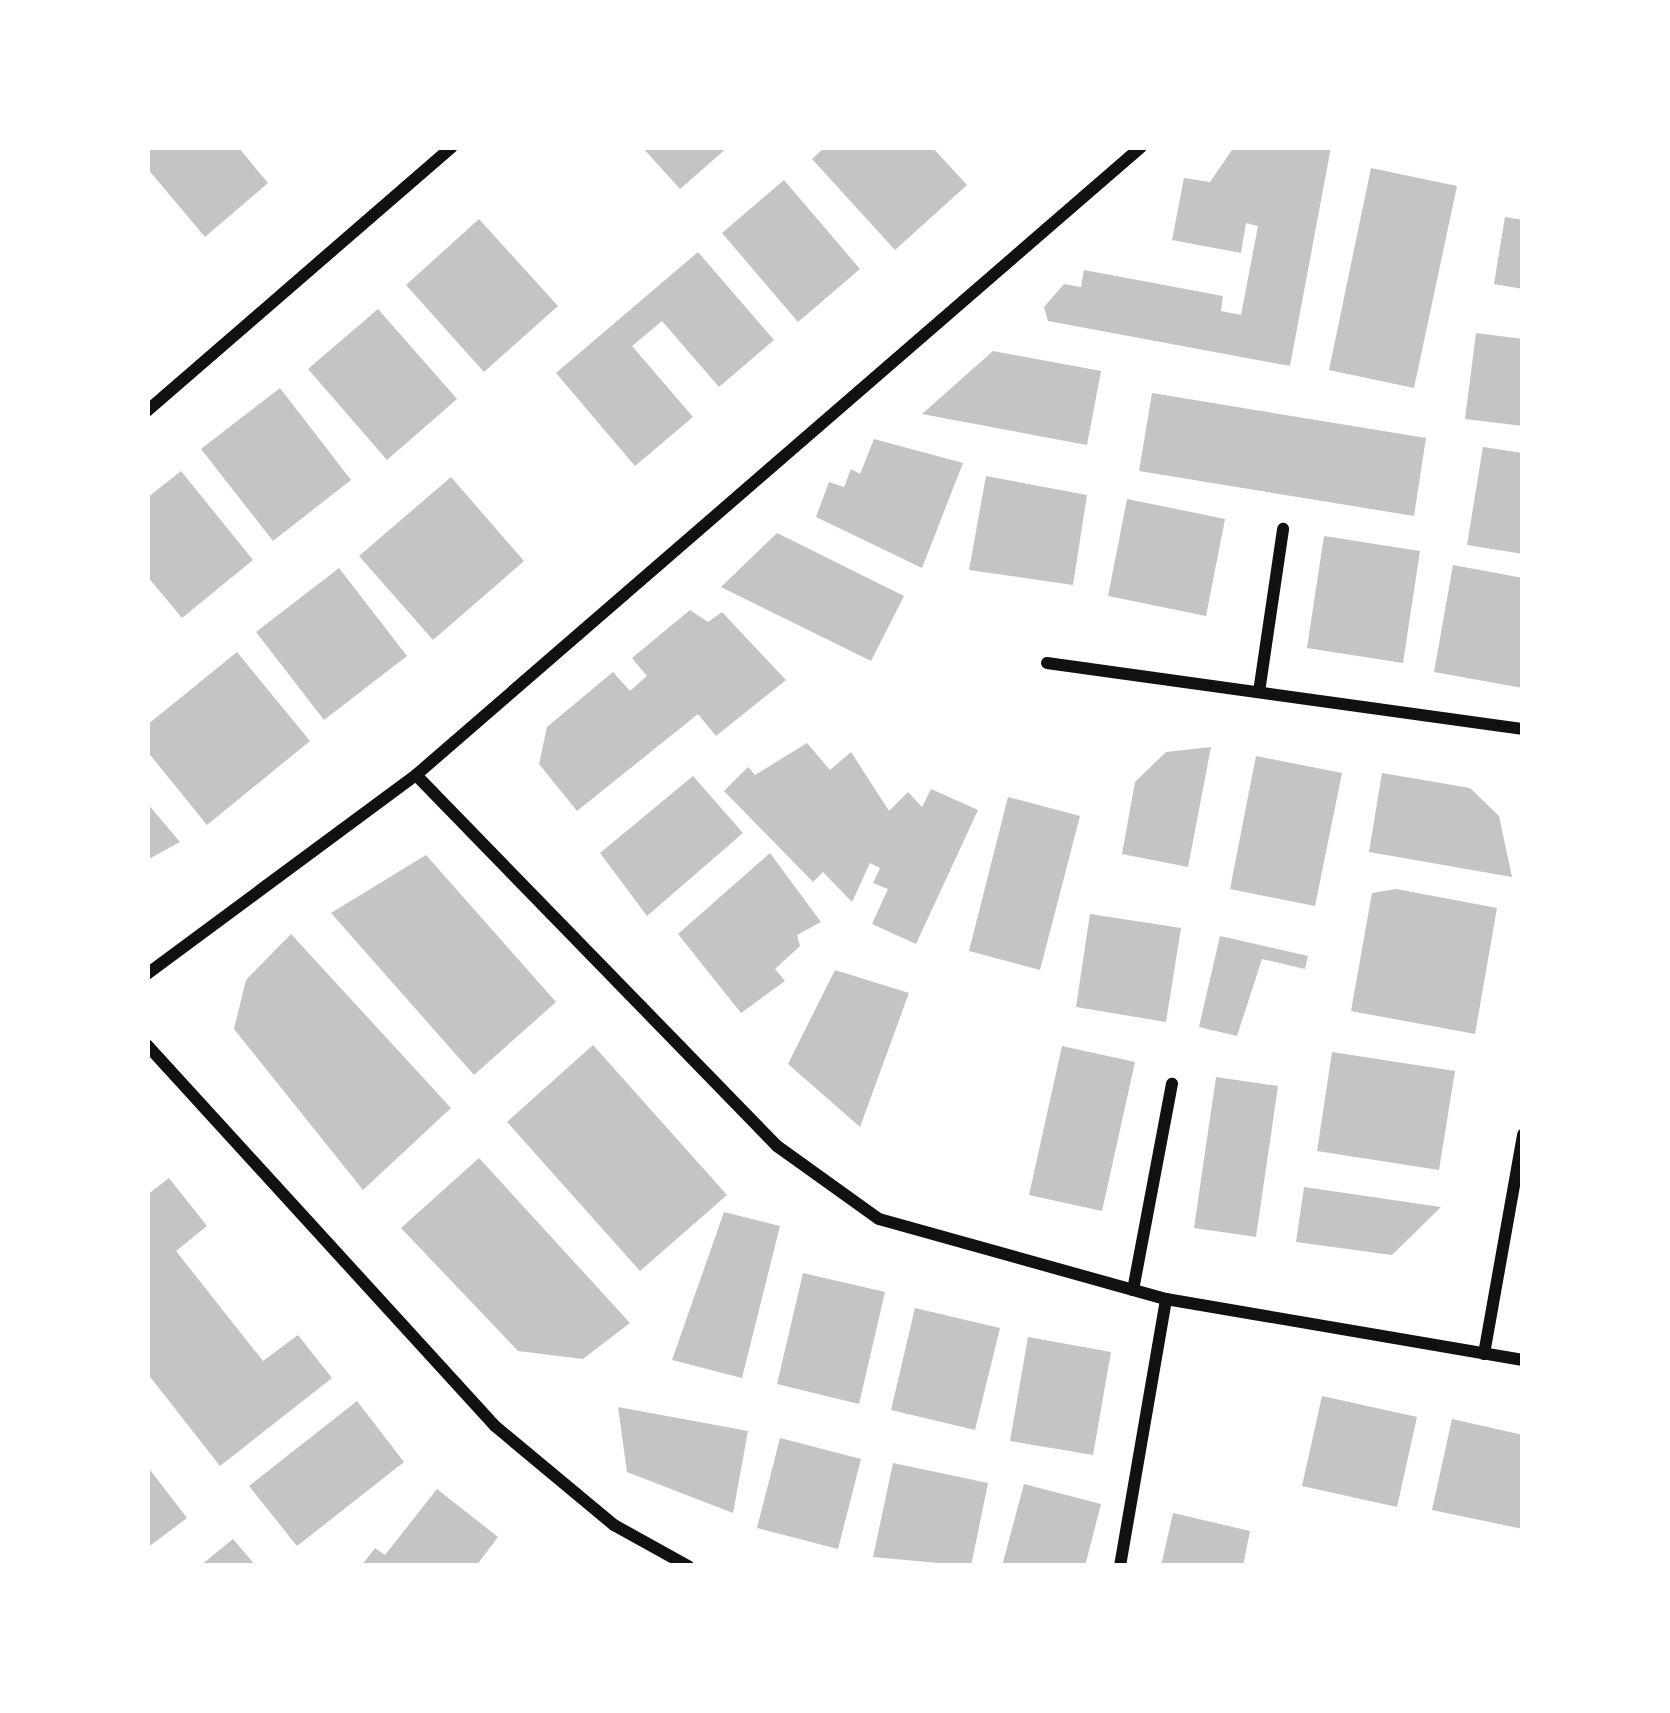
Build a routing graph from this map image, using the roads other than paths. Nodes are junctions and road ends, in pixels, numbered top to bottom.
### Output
1 (452, 147) edge
2 (1141, 147) edge
3 (147, 412) edge
4 (1282, 529) dead end
5 (1047, 663) dead end
6 (1259, 692) junction
7 (1523, 729) edge
8 (416, 775) junction
9 (147, 974) edge
10 (147, 1046) edge
11 (1172, 1084) dead end
12 (1523, 1134) edge
13 (1133, 1290) junction
14 (1166, 1299) junction
15 (1484, 1354) junction
16 (1523, 1360) edge
17 (688, 1566) edge
18 (1120, 1566) edge

1 - 3 street
2 - 8 street
4 - 6 street
5 - 6 street
6 - 7 street
8 - 9 street
8 - 13 street
10 - 17 street
11 - 13 street
12 - 15 street
13 - 14 street
14 - 15 street
14 - 18 street
15 - 16 street

